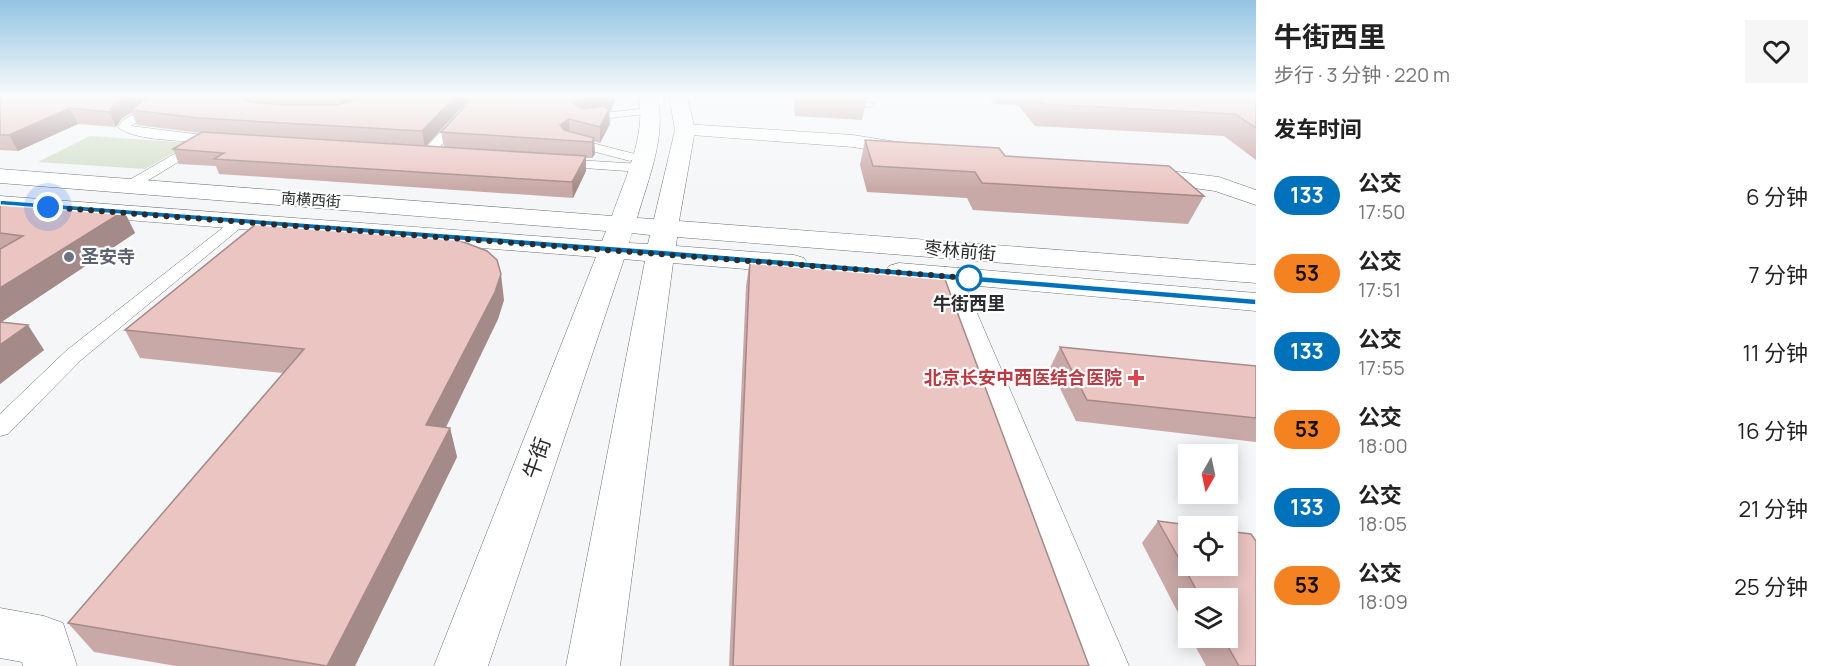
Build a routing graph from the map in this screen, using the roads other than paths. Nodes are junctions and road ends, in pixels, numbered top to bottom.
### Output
1 (124, 127) edge
2 (452, 127) edge
3 (650, 127) edge
4 (685, 130) joint
5 (205, 140) junction
6 (569, 141) edge
7 (228, 142) edge
8 (932, 151) edge
9 (463, 157) edge
10 (543, 162) edge
11 (642, 164) junction
12 (1112, 173) edge
13 (0, 176) edge
14 (129, 186) junction
15 (1256, 198) edge
16 (0, 203) edge
17 (239, 222) junction
18 (617, 237) junction
19 (663, 240) junction
20 (1256, 274) edge
21 (946, 276) junction
22 (1256, 302) edge
23 (0, 428) edge
24 (0, 633) edge
25 (50, 666) edge
26 (461, 666) edge
27 (593, 666) edge
28 (1102, 666) edge

1 - 5 lane
2 - 9 lane
3 - 11 main road, 牛街
4 - 8 main road
4 - 19 main road
5 - 7 lane
5 - 14 lane
6 - 11 lane
10 - 11 lane
11 - 18 main road, 牛街
12 - 15 main road
13 - 14 main road, 南横西街
14 - 18 main road, 南横西街
16 - 17 main road, 南横西街
17 - 18 main road, 南横西街
17 - 23 lane
18 - 19 main road
18 - 26 main road, 牛街
19 - 20 main road, 枣林前街
19 - 21 main road, 枣林前街
19 - 27 main road
21 - 22 main road, 枣林前街
21 - 28 main road
24 - 25 main road

